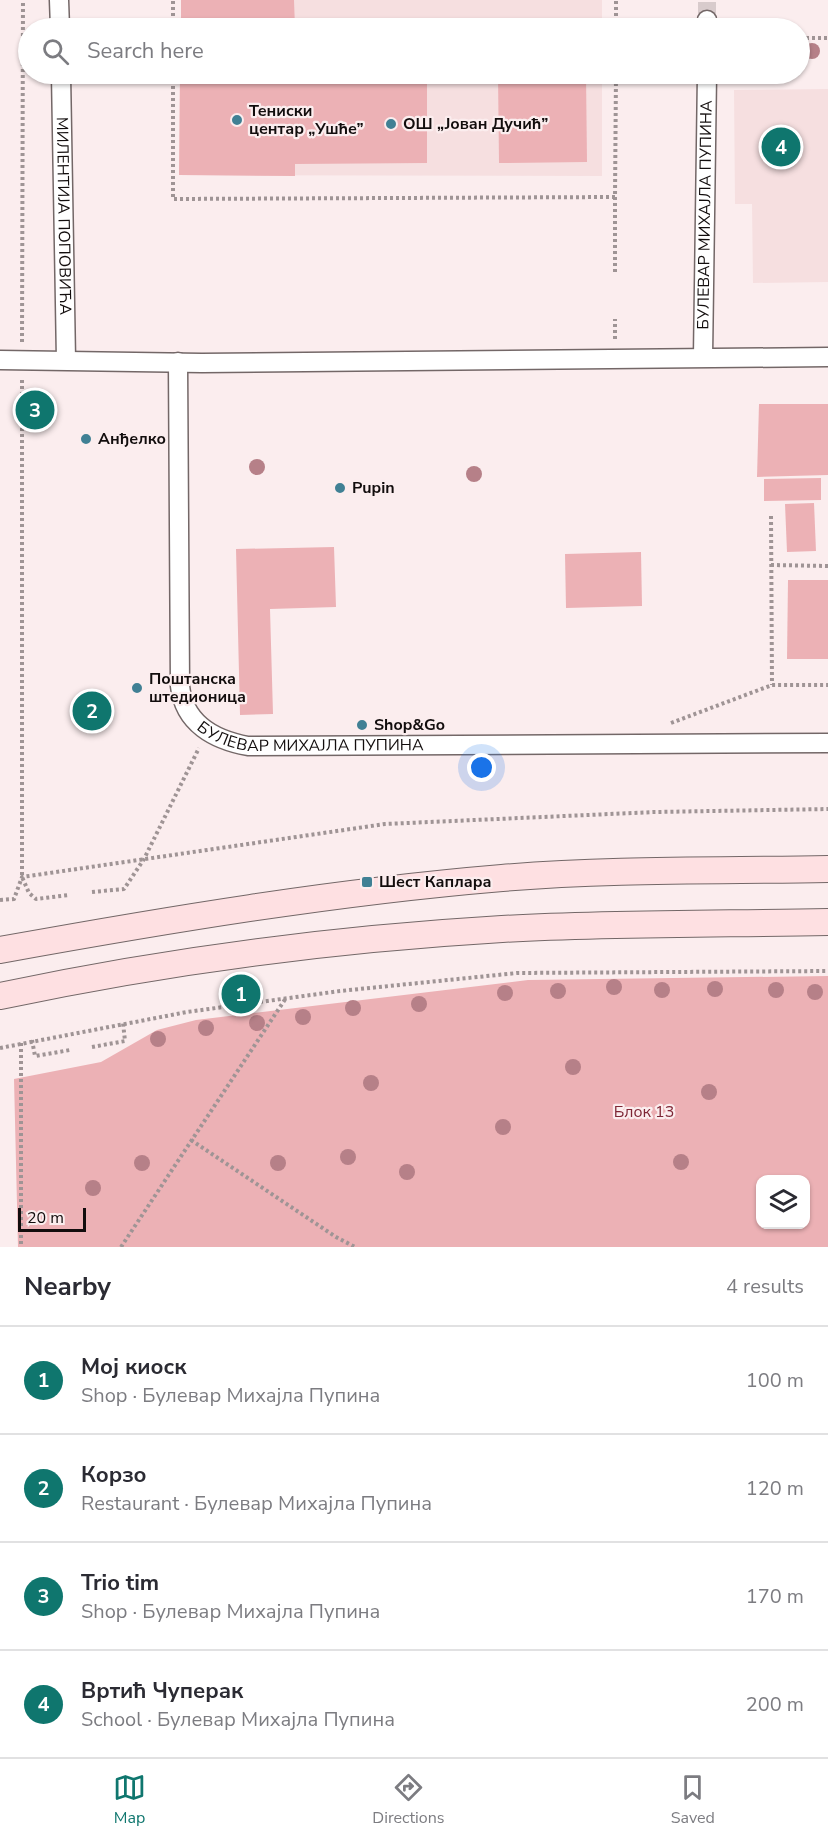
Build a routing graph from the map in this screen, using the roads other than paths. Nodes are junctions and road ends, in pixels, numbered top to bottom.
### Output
1 (59, 0) edge
2 (60, 18) edge
3 (61, 84) edge
4 (707, 84) edge
5 (703, 357) junction
6 (828, 357) edge
7 (0, 360) edge
8 (66, 360) junction
9 (178, 362) junction
10 (828, 743) edge
11 (828, 869) edge
12 (828, 922) edge
13 (0, 950) edge
14 (0, 996) edge

1 - 2 street
3 - 8 street, МИЛЕНТИЈА ПОПОВИЋА
4 - 5 street, БУЛЕВАР МИХАЈЛА ПУПИНА
5 - 6 street
5 - 9 street
7 - 8 street
8 - 9 street
9 - 10 street, БУЛЕВАР МИХАЈЛА ПУПИНА
11 - 13 main road
12 - 14 main road

